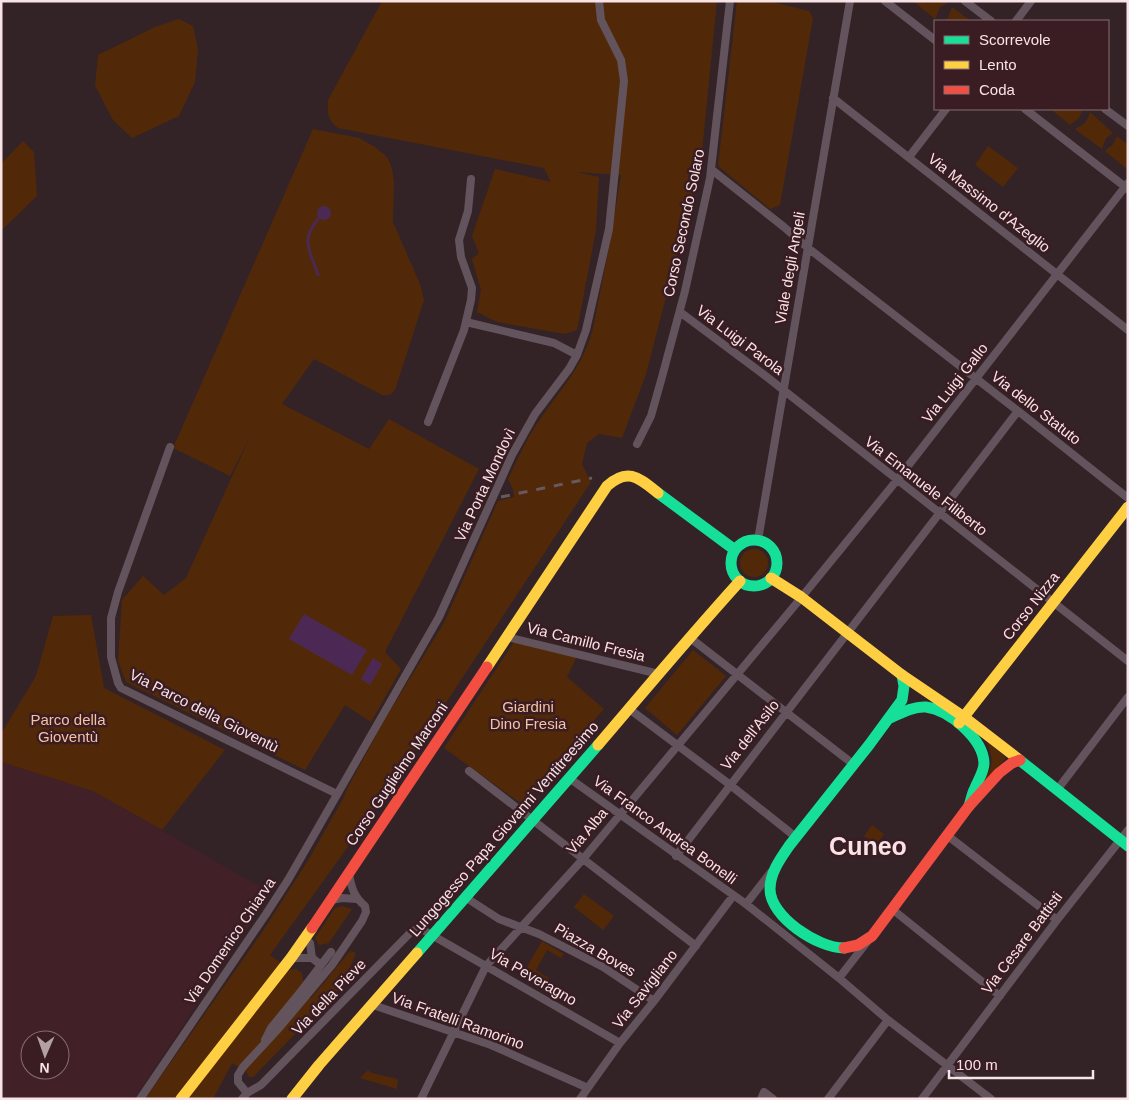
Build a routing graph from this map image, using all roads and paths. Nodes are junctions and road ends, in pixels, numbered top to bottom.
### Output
1 (599, 1) edge
2 (730, 1) edge
3 (850, 1) edge
4 (885, 1) edge
5 (965, 1) edge
6 (1031, 1) edge
7 (990, 20) edge
8 (1017, 20) edge
9 (934, 39) edge
10 (833, 98) junction
11 (945, 110) edge
12 (1026, 110) edge
13 (1106, 110) edge
14 (1128, 126) edge
15 (909, 157) junction
16 (712, 170) junction
17 (471, 179) dead end
18 (1127, 186) edge
19 (808, 248) junction
20 (1057, 274) junction
21 (680, 312) junction
22 (466, 322) junction
23 (1128, 330) edge
24 (577, 355) junction
25 (975, 378) junction
26 (783, 390) junction
27 (1018, 411) junction
28 (428, 422) dead end
29 (637, 444) dead end
30 (170, 447) dead end
31 (897, 480) junction
32 (1128, 498) edge
33 (1128, 507) edge
34 (939, 512) junction
35 (758, 540) junction
36 (736, 550) junction
37 (771, 578) junction
38 (740, 581) junction
39 (801, 597) junction
40 (1052, 603) junction
41 (847, 632) junction
42 (508, 637) junction
43 (690, 637) junction
44 (1128, 662) edge
45 (659, 674) junction
46 (736, 674) junction
47 (902, 675) junction
48 (1128, 697) edge
49 (628, 708) junction
50 (786, 712) junction
51 (888, 719) junction
52 (961, 720) junction
53 (676, 746) junction
54 (1020, 760) junction
55 (853, 764) junction
56 (469, 771) dead end
57 (569, 778) junction
58 (729, 784) junction
59 (1057, 790) junction
60 (337, 794) junction
61 (969, 806) junction
62 (619, 814) junction
63 (532, 820) junction
64 (1128, 830) edge
65 (948, 836) junction
66 (797, 838) junction
67 (1124, 843) edge
68 (676, 856) junction
69 (582, 859) junction
70 (777, 865) junction
71 (349, 873) junction
72 (733, 896) junction
73 (465, 897) junction
74 (357, 899) junction
75 (331, 900) junction
76 (746, 904) junction
77 (892, 909) junction
78 (1057, 920) junction
79 (520, 927) junction
80 (798, 928) junction
81 (432, 935) junction
82 (872, 936) junction
83 (305, 938) junction
84 (790, 939) junction
85 (696, 946) junction
86 (330, 952) dead end
87 (291, 958) junction
88 (312, 958) junction
89 (321, 965) junction
90 (486, 966) junction
91 (839, 978) junction
92 (1000, 996) junction
93 (654, 1001) junction
94 (373, 1005) junction
95 (888, 1020) junction
96 (453, 1032) junction
97 (620, 1043) junction
98 (261, 1046) junction
99 (947, 1064) junction
100 (588, 1088) junction
101 (762, 1095) edge
102 (244, 1096) edge
103 (140, 1099) edge
104 (181, 1099) edge
105 (292, 1099) edge
106 (421, 1099) edge
107 (580, 1099) edge
108 (773, 1099) edge
109 (828, 1099) edge
110 (922, 1099) edge
111 (991, 1099) edge

1 - 24 street, Via Porta Mondovì
2 - 16 street, Corso Secondo Solaro
3 - 10 street, Viale degli Angeli
4 - 9 street
5 - 7 street
6 - 8 street
10 - 15 street, Via Massimo d'Azeglio
10 - 19 street, Viale degli Angeli
11 - 15 street
12 - 18 street
13 - 14 street
15 - 20 street, Via Massimo d'Azeglio
16 - 19 street, Via dello Statuto
16 - 21 street, Corso Secondo Solaro
17 - 22 street
18 - 20 street, Via Luigi Gallo
19 - 25 street, Via dello Statuto
19 - 26 street, Viale degli Angeli
20 - 23 street, Via Massimo d'Azeglio
20 - 25 street, Via Luigi Gallo
21 - 26 street, Via Luigi Parola
21 - 29 street, Corso Secondo Solaro
22 - 24 street
22 - 28 street
24 - 60 street, Via Porta Mondovì
25 - 27 street, Via dello Statuto
25 - 31 street, Via Luigi Gallo
26 - 31 street, Via Emanuele Filiberto
26 - 35 street, Viale degli Angeli
27 - 32 street, Via dello Statuto
27 - 34 street, Via dell'Asilo
30 - 60 street, Via Parco della Gioventù
31 - 34 street, Via Emanuele Filiberto
31 - 39 street, Via Luigi Gallo
33 - 40 street, Corso Nizza
34 - 40 street, Via Emanuele Filiberto
34 - 41 street, Via dell'Asilo
35 - 36 street
35 - 37 street
36 - 38 street
36 - 42 street, Corso Guglielmo Marconi
37 - 38 street
37 - 39 street
38 - 43 street, Lungogesso Papa Giovanni Ventitreesimo
39 - 41 street
39 - 46 street, Via Alba
40 - 44 street, Via Emanuele Filiberto
40 - 52 street, Corso Nizza
41 - 47 street
41 - 50 street, Via dell'Asilo
42 - 45 street, Via Camillo Fresia
42 - 71 street, Corso Guglielmo Marconi
43 - 45 street, Lungogesso Papa Giovanni Ventitreesimo
43 - 46 street
45 - 49 street, Lungogesso Papa Giovanni Ventitreesimo
46 - 50 street
46 - 53 street, Via Alba
47 - 51 street
47 - 52 street
48 - 59 street
49 - 53 street
49 - 57 street, Lungogesso Papa Giovanni Ventitreesimo
50 - 55 street
50 - 58 street, Via dell'Asilo
51 - 52 street
51 - 55 street
52 - 54 street
52 - 61 street
53 - 58 street
53 - 62 street, Via Alba
54 - 59 street
54 - 61 street
55 - 66 street
56 - 63 street
57 - 62 street, Via Franco Andrea Bonelli
57 - 63 street, Lungogesso Papa Giovanni Ventitreesimo
58 - 66 street
58 - 68 street, Via dell'Asilo
59 - 67 street
60 - 103 street, Via Domenico Chiarva
61 - 65 street
62 - 68 street, Via Franco Andrea Bonelli
62 - 69 street, Via Alba
63 - 69 street
63 - 73 street, Lungogesso Papa Giovanni Ventitreesimo
64 - 67 street, Via Cesare Battisti
65 - 77 street
65 - 78 street
66 - 70 street
67 - 78 street, Via Cesare Battisti
68 - 72 street, Via Franco Andrea Bonelli
69 - 79 street, Via Alba
69 - 85 street
70 - 76 street
70 - 80 street
71 - 74 street, Via della Pieve
71 - 75 street, Corso Guglielmo Marconi
72 - 76 street, Via Franco Andrea Bonelli
72 - 85 street, Via Savigliano
73 - 79 street, Piazza Boves
73 - 81 street, Lungogesso Papa Giovanni Ventitreesimo
74 - 75 street
74 - 98 street, Via della Pieve
75 - 83 street, Corso Guglielmo Marconi
76 - 84 street, Via Franco Andrea Bonelli
77 - 82 street
77 - 92 street
78 - 92 street, Via Cesare Battisti
79 - 90 street, Via Alba
79 - 93 street, Piazza Boves
80 - 82 street
80 - 84 street
81 - 90 street, Via Peveragno
81 - 94 street, Lungogesso Papa Giovanni Ventitreesimo
81 - 102 street, Via della Pieve
82 - 91 street
83 - 87 street, Corso Guglielmo Marconi
83 - 88 street
84 - 91 street, Via Franco Andrea Bonelli
85 - 93 street, Via Savigliano
86 - 89 street, Via della Pieve
87 - 88 street
87 - 104 street, Corso Guglielmo Marconi
88 - 89 street, Via della Pieve
89 - 98 street, Via della Pieve
90 - 96 street, Via Alba
90 - 97 street, Via Peveragno
91 - 95 street, Via Franco Andrea Bonelli
92 - 99 street, Via Cesare Battisti
93 - 97 street, Via Savigliano
94 - 96 street, Via Fratelli Ramorino
94 - 105 street, Lungogesso Papa Giovanni Ventitreesimo
95 - 99 street, Via Franco Andrea Bonelli
95 - 109 street
96 - 100 street, Via Fratelli Ramorino
96 - 106 street, Via Alba
97 - 100 street, Via Savigliano
98 - 102 street, Via della Pieve
99 - 110 street, Via Cesare Battisti
99 - 111 street, Via Franco Andrea Bonelli
100 - 107 street, Via Savigliano
101 - 108 street

